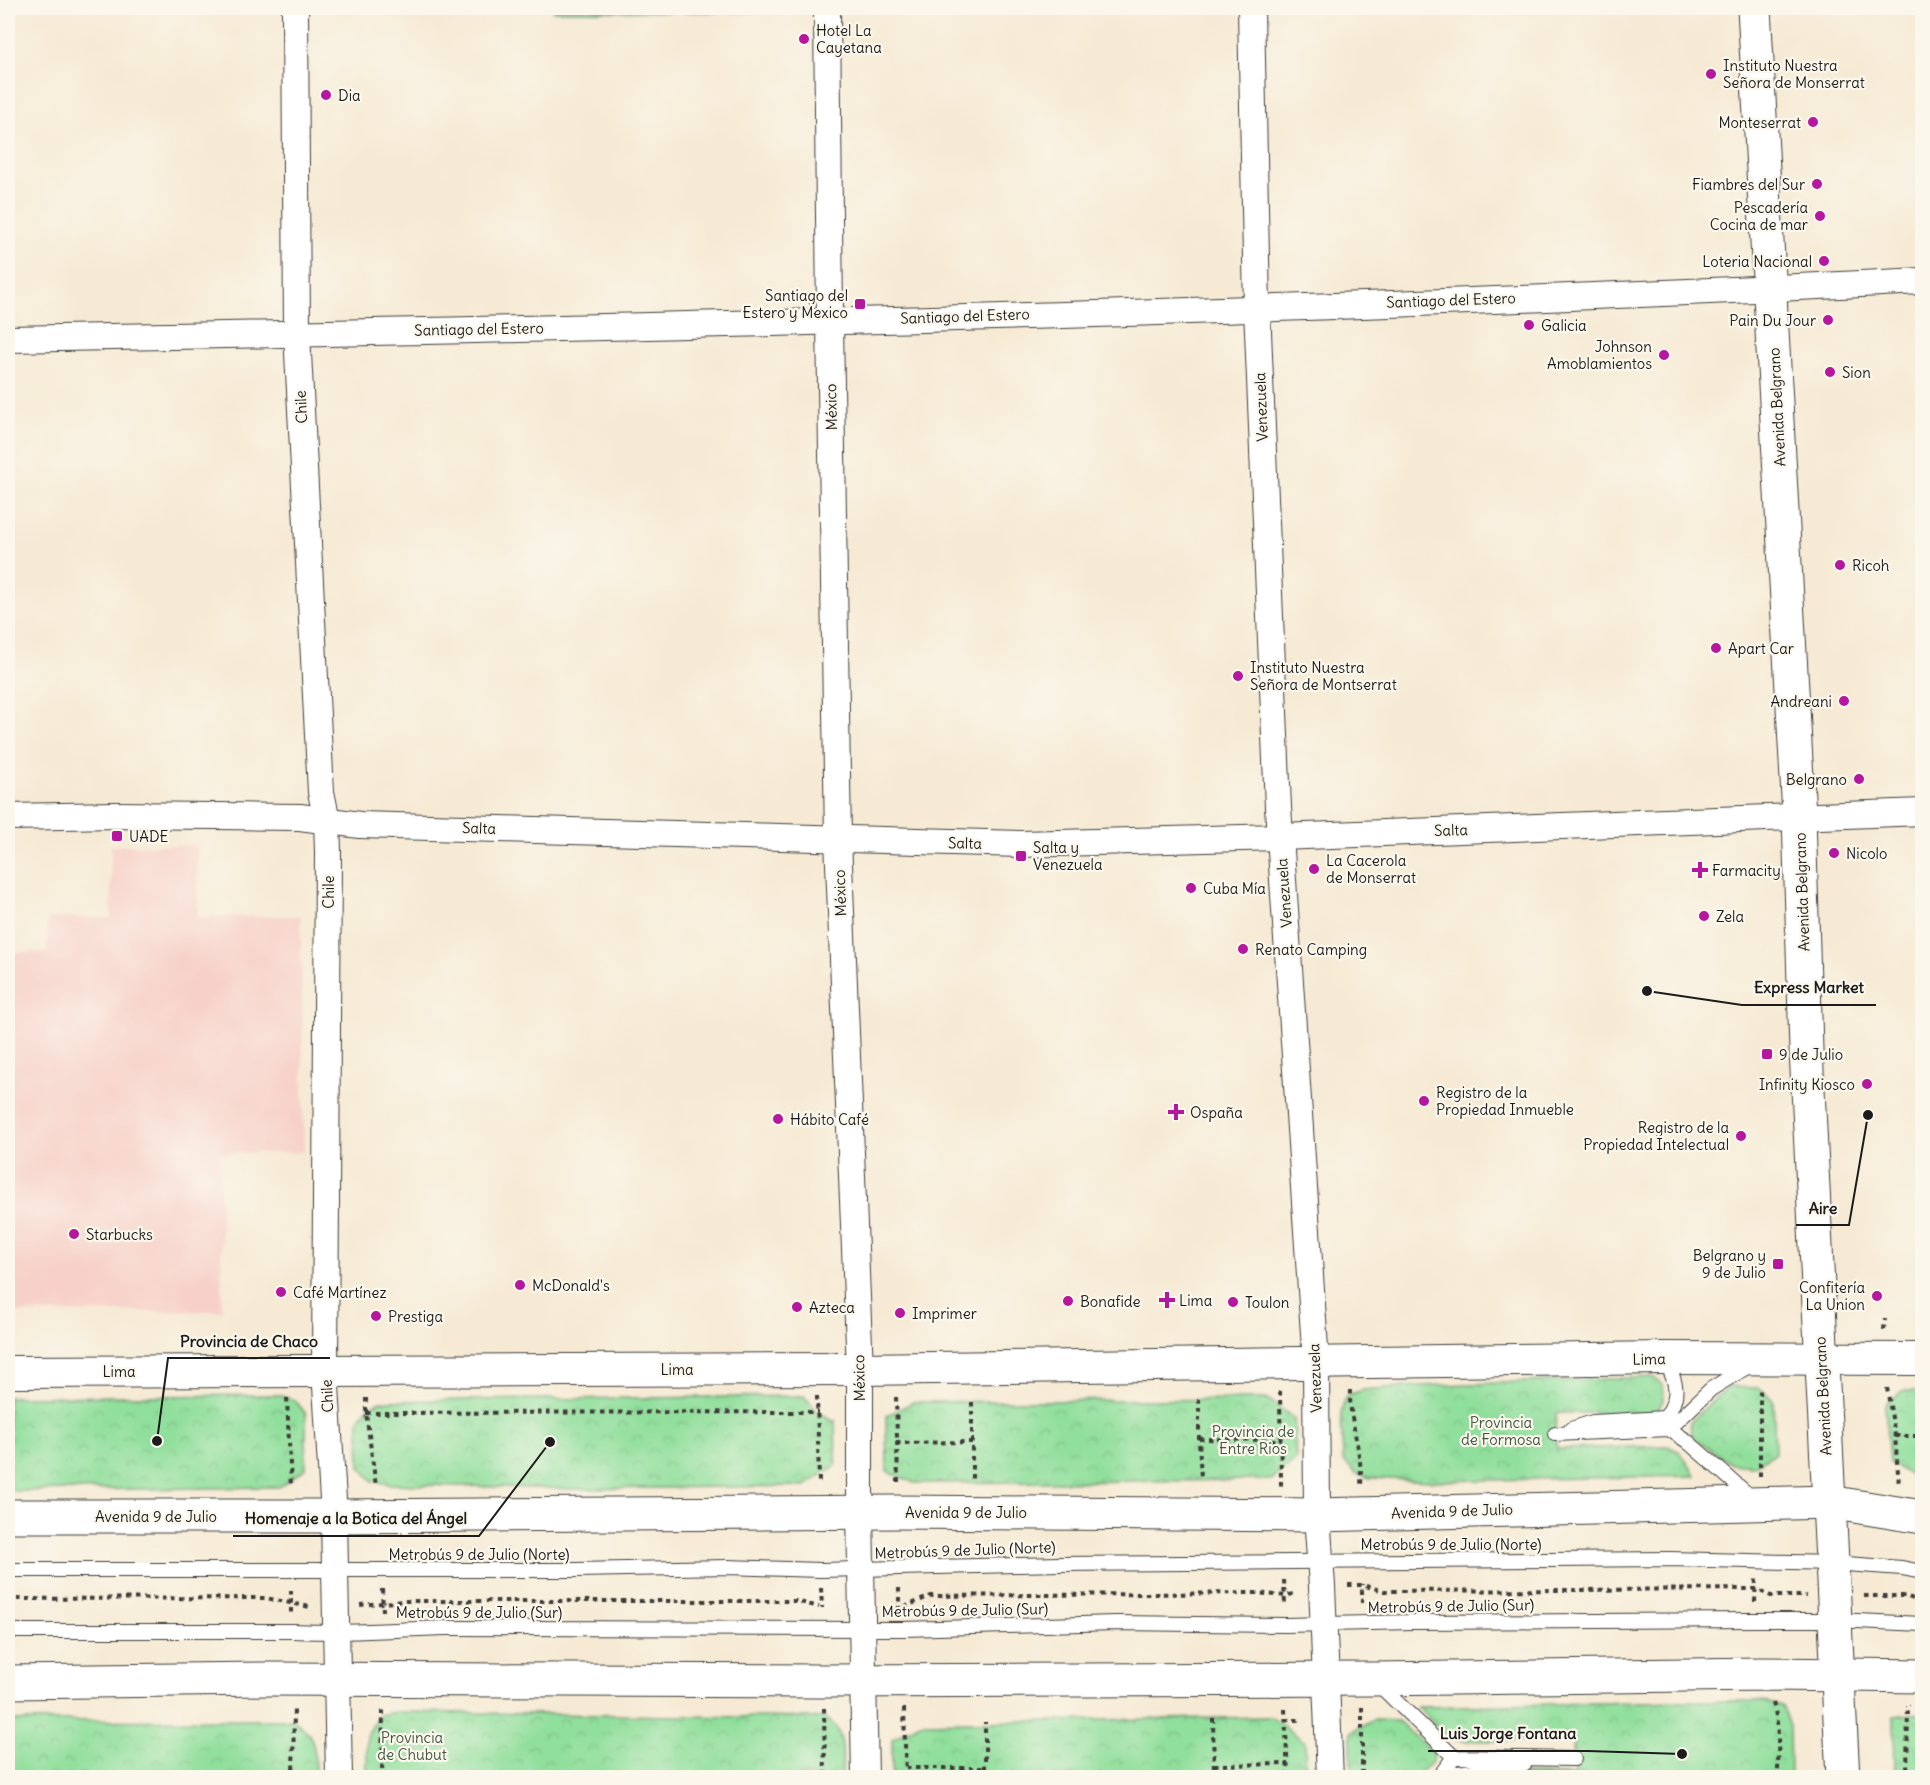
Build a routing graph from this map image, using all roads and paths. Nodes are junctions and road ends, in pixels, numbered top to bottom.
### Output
1 (295, 8) edge
2 (828, 8) edge
3 (1251, 8) edge
4 (1754, 8) edge
5 (1923, 281) edge
6 (1770, 289) junction
7 (1257, 308) junction
8 (830, 321) junction
9 (297, 334) junction
10 (8, 339) edge
11 (1923, 812) edge
12 (1799, 815) junction
13 (8, 817) edge
14 (327, 821) junction
15 (1280, 837) junction
16 (838, 840) junction
17 (1665, 1358) junction
18 (1759, 1359) junction
19 (1821, 1359) junction
20 (1923, 1359) edge
21 (1316, 1363) junction
22 (860, 1369) junction
23 (325, 1370) junction
24 (8, 1372) edge
25 (1199, 1399) dead end
26 (972, 1402) dead end
27 (818, 1412) dead end
28 (366, 1413) dead end
29 (1669, 1429) junction
30 (1895, 1436) dead end
31 (1923, 1436) edge
32 (1199, 1439) junction
33 (1281, 1440) dead end
34 (972, 1442) junction
35 (896, 1443) dead end
36 (1201, 1479) dead end
37 (972, 1483) dead end
38 (1757, 1502) junction
39 (1829, 1502) junction
40 (860, 1512) junction
41 (1317, 1515) junction
42 (8, 1516) edge
43 (334, 1516) junction
44 (1923, 1517) edge
45 (1832, 1563) junction
46 (335, 1569) junction
47 (861, 1569) junction
48 (8, 1570) edge
49 (1923, 1572) edge
50 (1322, 1574) junction
51 (8, 1599) edge
52 (1923, 1602) edge
53 (336, 1606) junction
54 (1835, 1608) junction
55 (862, 1619) junction
56 (1324, 1623) junction
57 (1923, 1624) edge
58 (8, 1631) edge
59 (336, 1633) junction
60 (1838, 1674) junction
61 (1923, 1676) edge
62 (1326, 1678) junction
63 (337, 1679) junction
64 (1373, 1679) junction
65 (863, 1681) junction
66 (8, 1682) edge
67 (1213, 1718) dead end
68 (986, 1722) dead end
69 (1454, 1757) junction
70 (1288, 1764) dead end
71 (1214, 1765) junction
72 (906, 1768) dead end
73 (985, 1768) junction
74 (339, 1778) edge
75 (865, 1778) edge
76 (985, 1778) edge
77 (1214, 1778) edge
78 (1330, 1778) edge
79 (1438, 1778) edge
80 (1454, 1778) edge
81 (1843, 1778) edge

1 - 9 street, Chile
2 - 8 street, México
3 - 7 street, Venezuela
4 - 6 main road, Avenida Belgrano
5 - 6 street, Santiago del Estero
6 - 7 street, Santiago del Estero
6 - 12 main road, Avenida Belgrano
7 - 8 street, Santiago del Estero
7 - 15 street, Venezuela
8 - 9 street, Santiago del Estero
8 - 16 street, México
9 - 10 street, Santiago del Estero
9 - 14 street, Chile
11 - 12 street, Salta
12 - 15 street, Salta
12 - 19 main road, Avenida Belgrano
13 - 14 street, Salta
14 - 16 street, Salta
14 - 23 street, Chile
15 - 16 street, Salta
15 - 21 street, Venezuela
16 - 22 street, México
17 - 18 street, Lima
17 - 21 street, Lima
17 - 29 lane
18 - 19 street, Lima
18 - 29 lane
19 - 20 street, Lima
19 - 39 main road, Avenida Belgrano
21 - 22 street, Lima
21 - 41 street, Venezuela
22 - 23 street, Lima
22 - 40 street, México
23 - 24 street, Lima
23 - 43 street, Chile
25 - 32 path
26 - 34 path
27 - 28 path
29 - 38 lane
30 - 31 path
32 - 33 path
32 - 36 path
34 - 35 path
34 - 37 path
38 - 39 main road, Avenida 9 de Julio
38 - 41 main road, Avenida 9 de Julio
39 - 44 main road, Avenida 9 de Julio
39 - 45 main road, Avenida Belgrano
40 - 41 main road, Avenida 9 de Julio
40 - 43 main road, Avenida 9 de Julio
40 - 47 street, México
41 - 50 street, Venezuela
42 - 43 main road, Avenida 9 de Julio
43 - 46 street, Chile
45 - 49 lane, Metrobús 9 de Julio (Norte)
45 - 50 lane, Metrobús 9 de Julio (Norte)
45 - 54 main road, Avenida Belgrano
46 - 47 lane, Metrobús 9 de Julio (Norte)
46 - 48 lane, Metrobús 9 de Julio (Norte)
46 - 53 street, Chile
47 - 50 lane, Metrobús 9 de Julio (Norte)
47 - 55 street, México
50 - 54 path
50 - 55 path
50 - 56 street, Venezuela
51 - 53 path
52 - 54 path
53 - 55 path
53 - 59 street, Chile
54 - 56 lane, Metrobús 9 de Julio (Sur)
54 - 57 lane, Metrobús 9 de Julio (Sur)
54 - 60 main road, Avenida Belgrano
55 - 56 lane, Metrobús 9 de Julio (Sur)
55 - 59 lane, Metrobús 9 de Julio (Sur)
55 - 65 street, México
56 - 62 street, Venezuela
58 - 59 lane, Metrobús 9 de Julio (Sur)
59 - 63 street, Chile
60 - 61 main road
60 - 64 main road
60 - 81 main road, Avenida Belgrano
62 - 64 main road
62 - 65 main road
62 - 78 street, Venezuela
63 - 65 main road
63 - 66 main road
63 - 74 street, Chile
64 - 69 lane
65 - 75 street, México
67 - 71 path
68 - 73 path
69 - 79 lane
69 - 80 lane
70 - 71 path
71 - 77 path
72 - 73 path
73 - 76 path

